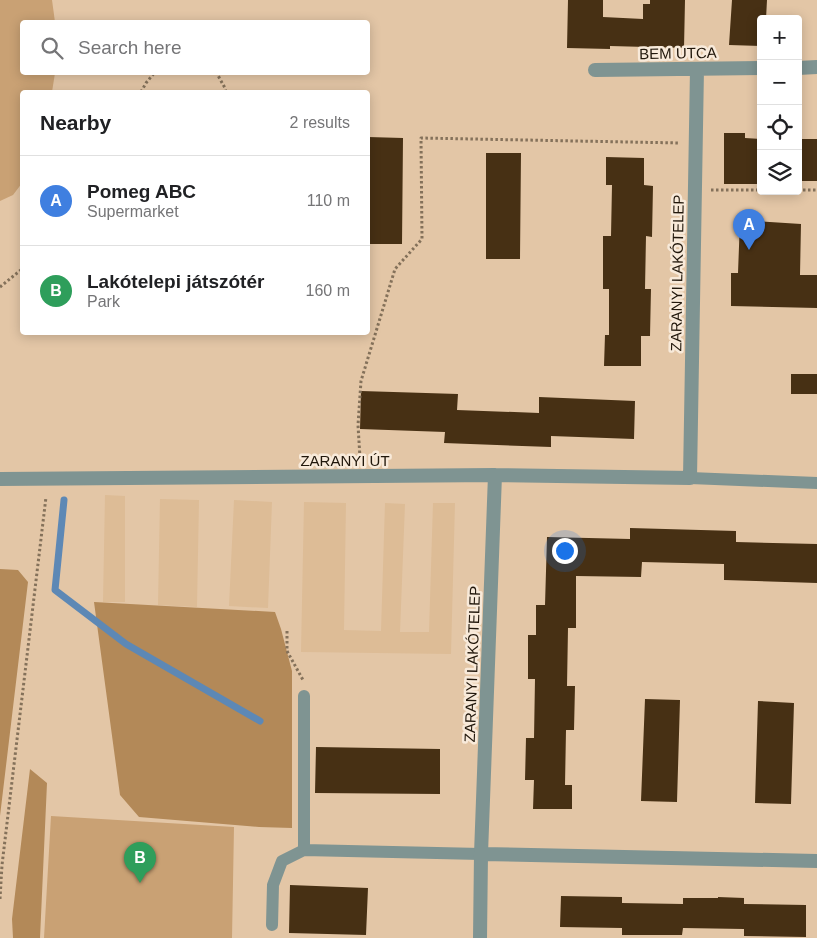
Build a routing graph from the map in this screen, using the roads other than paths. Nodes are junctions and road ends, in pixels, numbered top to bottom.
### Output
1 (817, 67) edge
2 (757, 68) edge
3 (802, 68) edge
4 (697, 69) junction
5 (595, 70) dead end
6 (495, 475) junction
7 (690, 478) junction
8 (0, 480) edge
9 (817, 483) edge
10 (304, 696) road end
11 (304, 850) junction
12 (481, 854) junction
13 (817, 861) edge
14 (272, 925) dead end
15 (480, 938) edge

1 - 3 street
2 - 4 street, BEM UTCA
4 - 5 street, BEM UTCA
4 - 7 street, ZARANYI LAKÓTELEP
6 - 7 street, ZARANYI ÚT
6 - 8 street, ZARANYI ÚT
6 - 12 street, ZARANYI LAKÓTELEP
7 - 9 lane
10 - 11 lane
11 - 12 lane
11 - 14 lane
12 - 13 street
12 - 15 street, ZARANYI LAKÓTELEP

